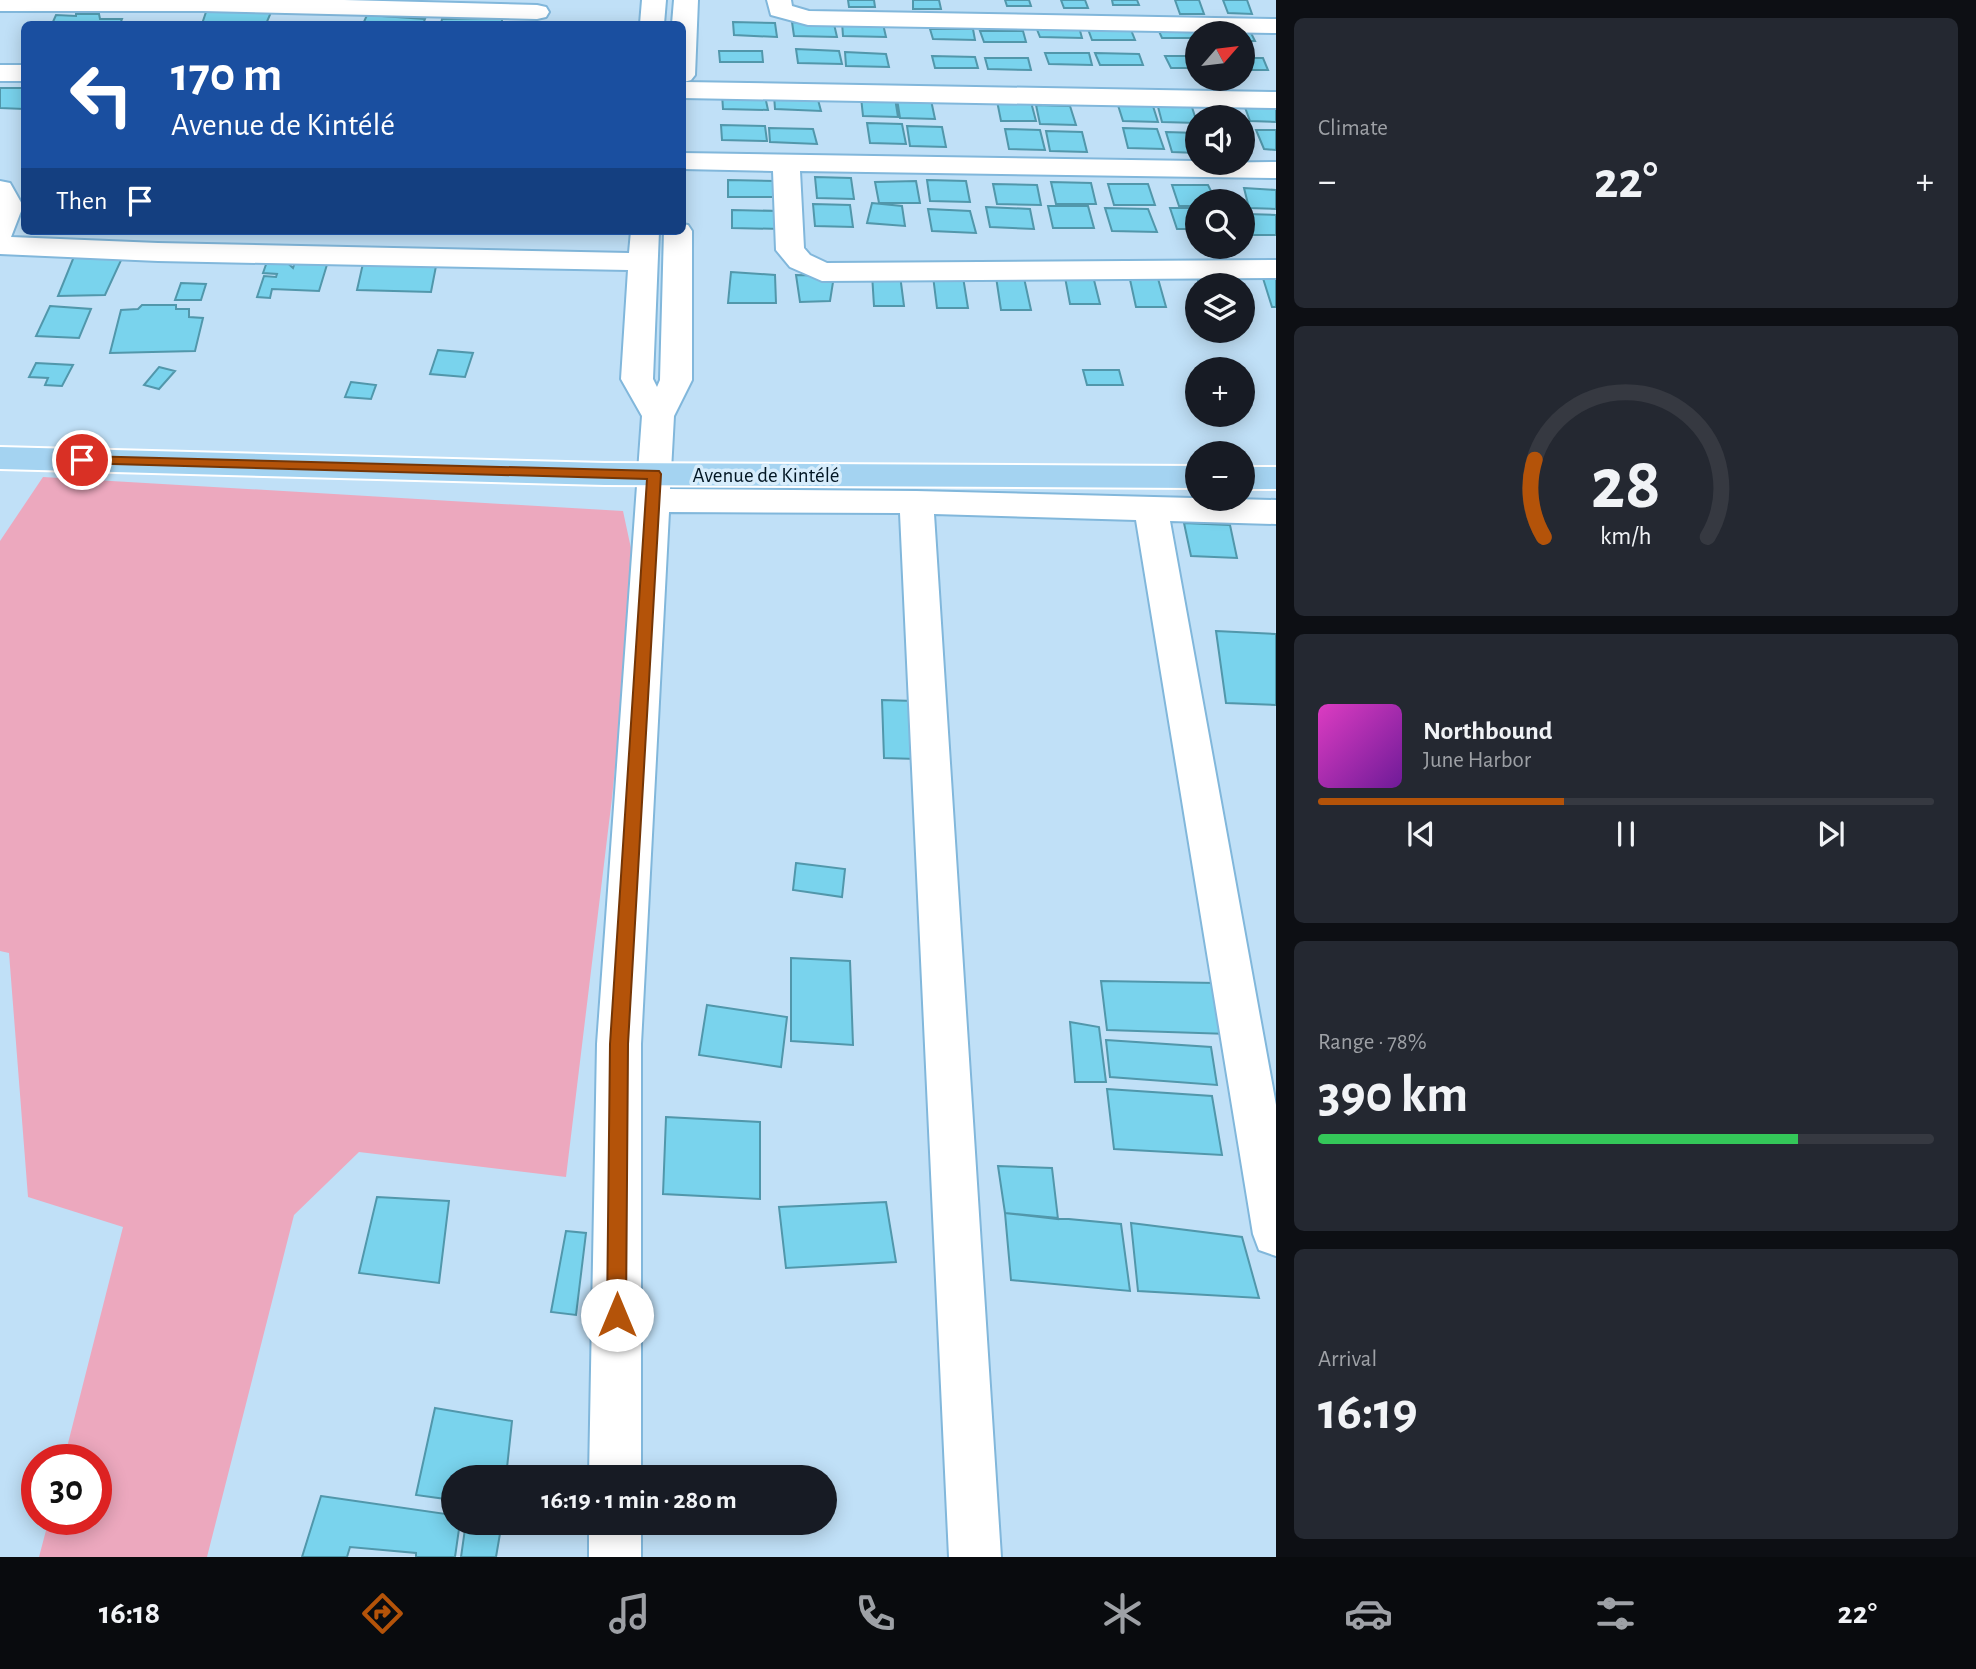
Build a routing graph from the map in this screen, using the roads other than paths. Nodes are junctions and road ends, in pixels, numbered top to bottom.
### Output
1 (654, 0) edge
2 (686, 0) edge
3 (779, 0) edge
4 (1269, 0) edge
5 (0, 4) edge
6 (201, 9) edge
7 (537, 12) dead end
8 (1276, 19) edge
9 (652, 21) edge
10 (685, 21) edge
11 (1276, 26) edge
12 (0, 73) edge
13 (21, 73) edge
14 (686, 90) edge
15 (1276, 100) edge
16 (1235, 105) edge
17 (1185, 107) edge
18 (686, 161) edge
19 (786, 163) junction
20 (1185, 166) edge
21 (1255, 168) edge
22 (1276, 170) edge
23 (0, 189) edge
24 (0, 232) edge
25 (645, 235) edge
26 (678, 235) edge
27 (109, 240) edge
28 (0, 245) edge
29 (645, 262) junction
30 (1276, 269) edge
31 (658, 416) junction
32 (0, 458) edge
33 (1185, 477) edge
34 (1255, 478) edge
35 (1276, 478) edge
36 (654, 487) junction
37 (916, 502) junction
38 (1152, 508) junction
39 (1276, 512) edge
40 (1276, 1234) edge
41 (615, 1465) edge
42 (615, 1535) edge
43 (615, 1557) edge
44 (975, 1557) edge

1 - 9 street
2 - 10 street
3 - 11 street
4 - 8 street
5 - 6 street
6 - 7 street
12 - 13 street
14 - 17 street
15 - 16 street
18 - 19 street
19 - 20 street
19 - 30 street
21 - 22 street
23 - 24 street
25 - 29 street
26 - 31 street
27 - 28 street
27 - 29 street
29 - 31 street
31 - 36 street
32 - 36 main road, Avenue de Kintélé
33 - 36 main road, Avenue de Kintélé
34 - 35 main road
36 - 37 street
36 - 41 street
37 - 38 street
37 - 44 street
38 - 39 street
38 - 40 street
42 - 43 street

